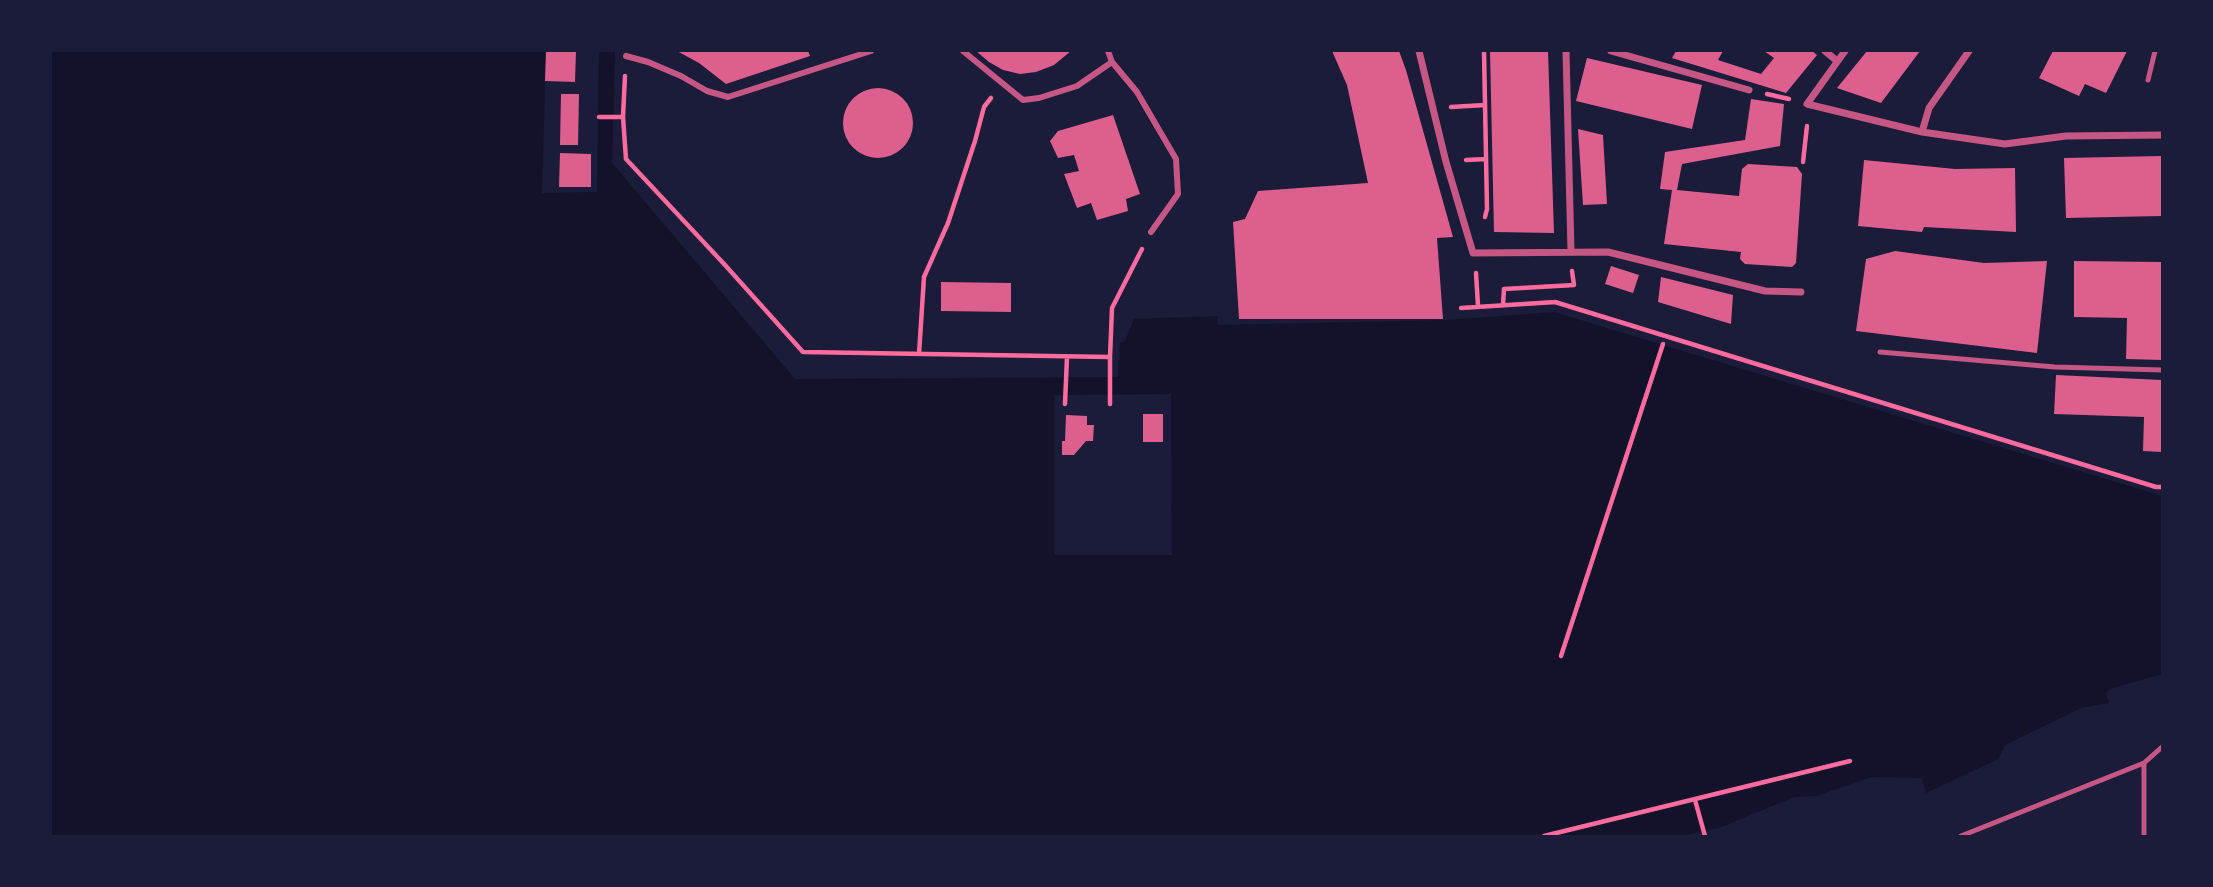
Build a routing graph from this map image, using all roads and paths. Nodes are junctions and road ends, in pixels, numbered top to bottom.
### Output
1 (871, 51) edge
2 (963, 51) edge
3 (1108, 51) edge
4 (1419, 51) edge
5 (1484, 51) edge
6 (1566, 51) edge
7 (1611, 51) edge
8 (1825, 51) edge
9 (1845, 51) edge
10 (1969, 51) edge
11 (2155, 51) edge
12 (626, 56) joint
13 (1837, 61) junction
14 (1112, 62) junction
15 (2148, 80) dead end
16 (1003, 84) junction
17 (1749, 90) joint
18 (1807, 104) junction
19 (1485, 105) junction
20 (1450, 107) dead end
21 (599, 117) dead end
22 (623, 117) junction
23 (1922, 132) junction
24 (2162, 135) edge
25 (1807, 141) dead end
26 (1486, 159) junction
27 (1472, 160) dead end
28 (1803, 162) dead end
29 (1487, 209) dead end
30 (1151, 232) joint
31 (1571, 251) junction
32 (1477, 285) dead end
33 (1801, 292) dead end
34 (1503, 305) junction
35 (1478, 306) junction
36 (1461, 309) dead end
37 (1663, 344) dead end
38 (1881, 352) dead end
39 (919, 354) junction
40 (1067, 357) junction
41 (1110, 357) junction
42 (2162, 370) edge
43 (1065, 404) dead end
44 (1110, 404) dead end
45 (2162, 487) edge
46 (1561, 656) dead end
47 (2162, 747) edge
48 (1850, 761) dead end
49 (2144, 763) junction
50 (1695, 800) junction
51 (1544, 836) edge
52 (1705, 836) edge
53 (1961, 836) edge
54 (2144, 836) edge

1 - 12 street
2 - 16 street
3 - 14 street
4 - 31 street
5 - 19 path
6 - 31 street
7 - 17 street
8 - 13 street
9 - 13 street
10 - 23 street
11 - 15 lane
12 - 22 path
13 - 18 street
14 - 16 street
14 - 30 street
16 - 39 path
17 - 18 path
18 - 23 street
19 - 20 path
19 - 26 path
21 - 22 path
22 - 39 path
23 - 24 street
25 - 28 path
26 - 27 path
26 - 29 path
30 - 41 path
31 - 33 street
31 - 34 path
32 - 35 path
34 - 35 path
34 - 45 path
35 - 36 path
37 - 46 path
38 - 42 lane
39 - 40 path
40 - 41 path
40 - 43 path
41 - 44 path
47 - 49 lane
48 - 50 path
49 - 53 lane
49 - 54 lane
50 - 51 path
50 - 52 path

